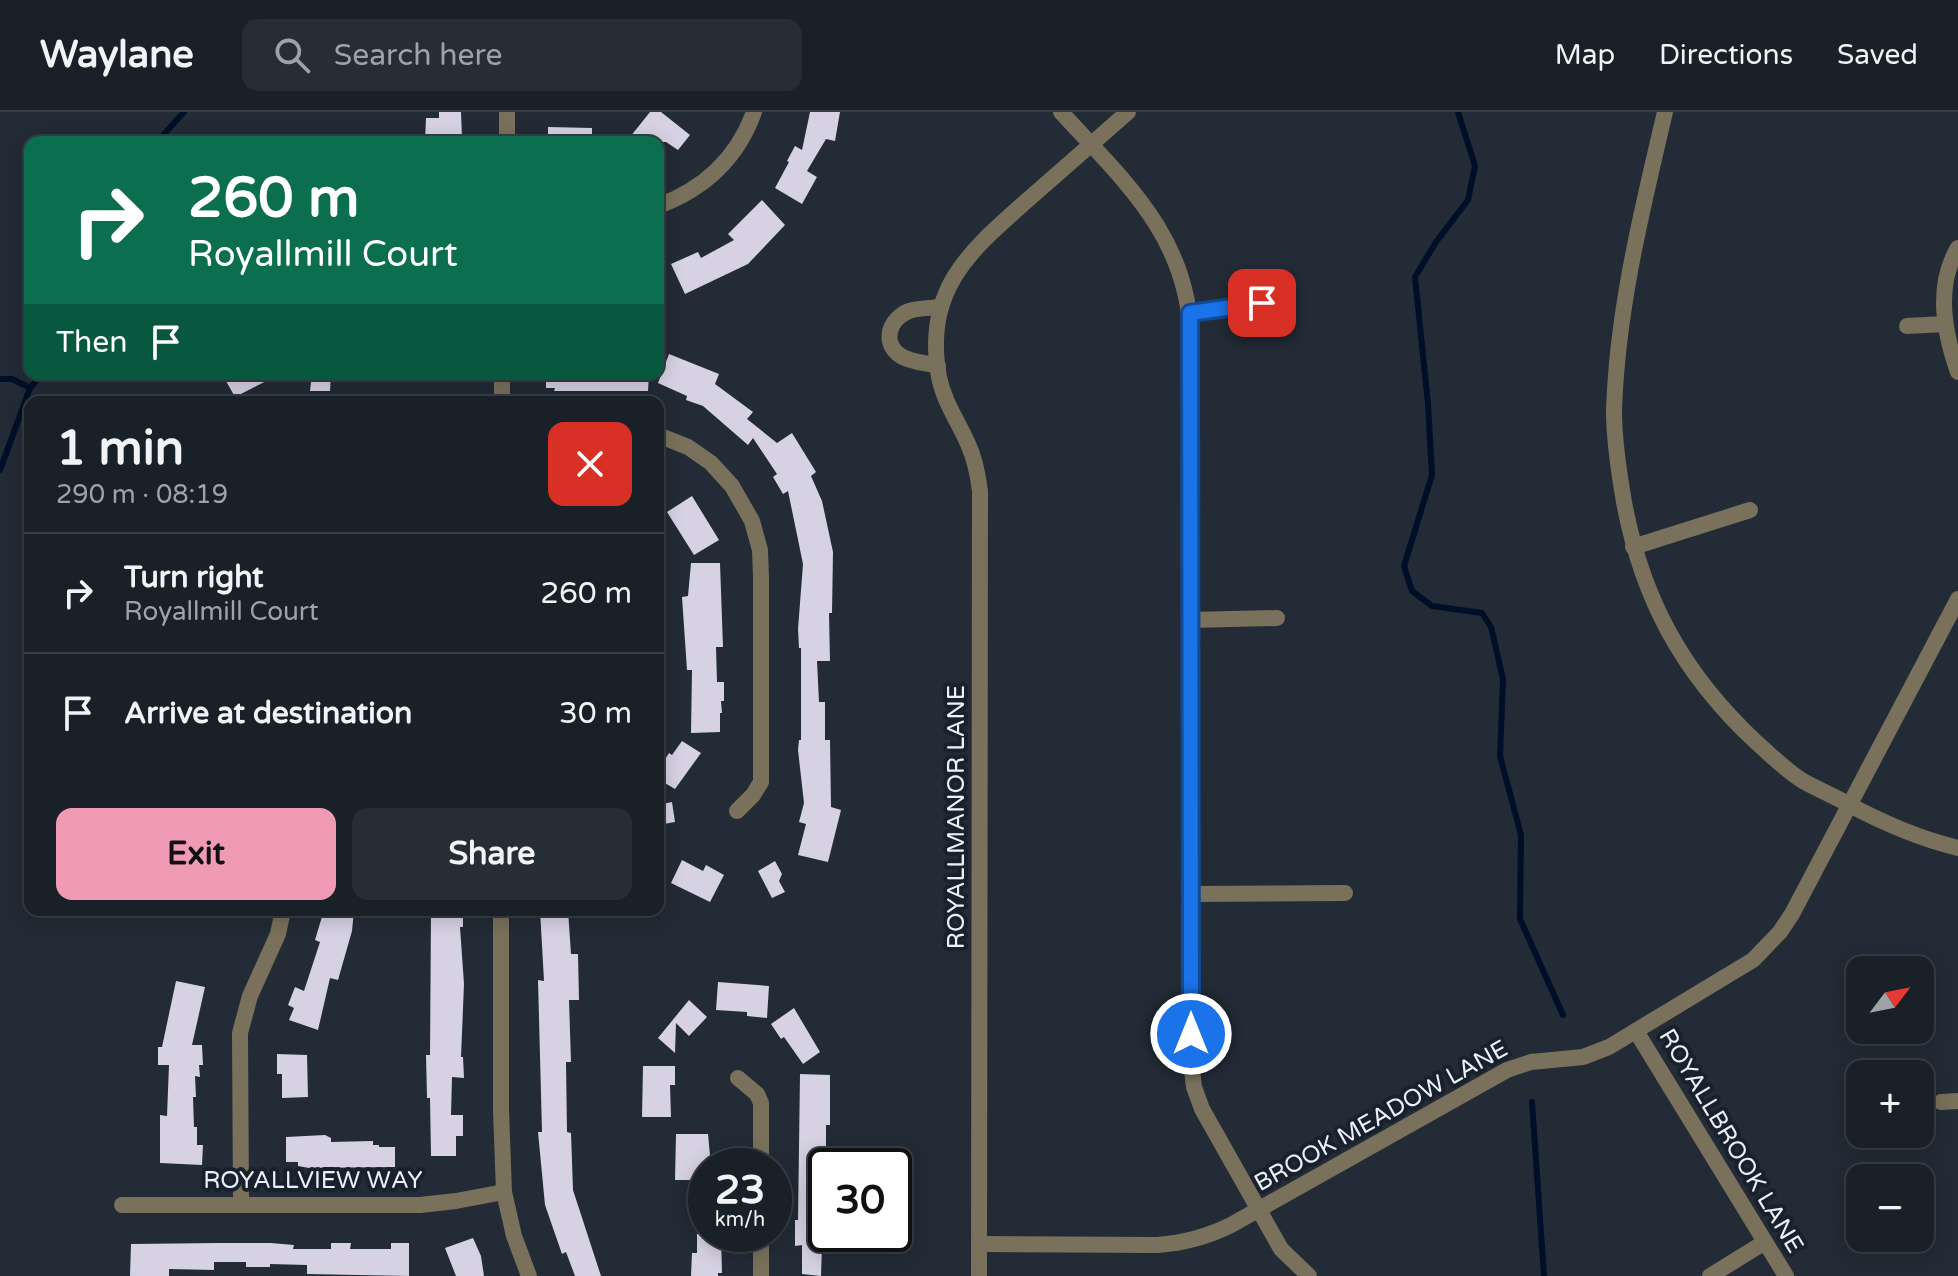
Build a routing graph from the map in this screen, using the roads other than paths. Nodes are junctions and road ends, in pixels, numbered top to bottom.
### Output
1 (507, 112) edge
2 (754, 112) edge
3 (1061, 112) edge
4 (1128, 112) edge
5 (1665, 112) edge
6 (507, 136) edge
7 (1091, 145) junction
8 (664, 203) edge
9 (1958, 248) edge
10 (1262, 303) dead end
11 (941, 307) junction
12 (1190, 313) junction
13 (1944, 324) junction
14 (1907, 326) dead end
15 (938, 366) junction
16 (1958, 372) edge
17 (664, 437) edge
18 (1750, 510) dead end
19 (1633, 547) junction
20 (1958, 599) edge
21 (1277, 618) dead end
22 (1191, 620) junction
23 (1849, 805) junction
24 (737, 811) dead end
25 (1958, 848) edge
26 (1345, 893) dead end
27 (1191, 894) junction
28 (282, 916) edge
29 (501, 916) edge
30 (1636, 1031) junction
31 (738, 1078) dead end
32 (761, 1148) edge
33 (504, 1192) junction
34 (122, 1205) dead end
35 (241, 1205) junction
36 (1259, 1209) junction
37 (1765, 1242) junction
38 (979, 1244) junction
39 (761, 1252) edge
40 (529, 1276) edge
41 (761, 1276) edge
42 (979, 1276) edge
43 (1309, 1276) edge
44 (1710, 1276) edge
45 (1786, 1276) edge

1 - 6 street
2 - 8 street
3 - 7 street
4 - 7 street, ROYALLMANOR LANE
5 - 19 street
7 - 11 street, ROYALLMANOR LANE
7 - 12 street
9 - 13 street
10 - 12 street
11 - 15 street, ROYALLMANOR LANE
11 - 15 street
12 - 22 street
13 - 14 street
13 - 16 street
15 - 38 street, ROYALLMANOR LANE
17 - 24 street
18 - 19 street
19 - 23 street
20 - 23 street, BROOK MEADOW LANE
21 - 22 street
22 - 27 street
23 - 25 street
23 - 30 street, BROOK MEADOW LANE
26 - 27 street
27 - 36 street
28 - 35 street
29 - 33 street
30 - 36 street, BROOK MEADOW LANE
30 - 37 street, ROYALLBROOK LANE
31 - 32 street
33 - 35 street, ROYALLVIEW WAY
33 - 40 street
34 - 35 street, ROYALLVIEW WAY
36 - 38 street, BROOK MEADOW LANE
36 - 43 street
37 - 44 street
37 - 45 street, ROYALLBROOK LANE
38 - 42 street, ROYALLMANOR LANE
39 - 41 street

